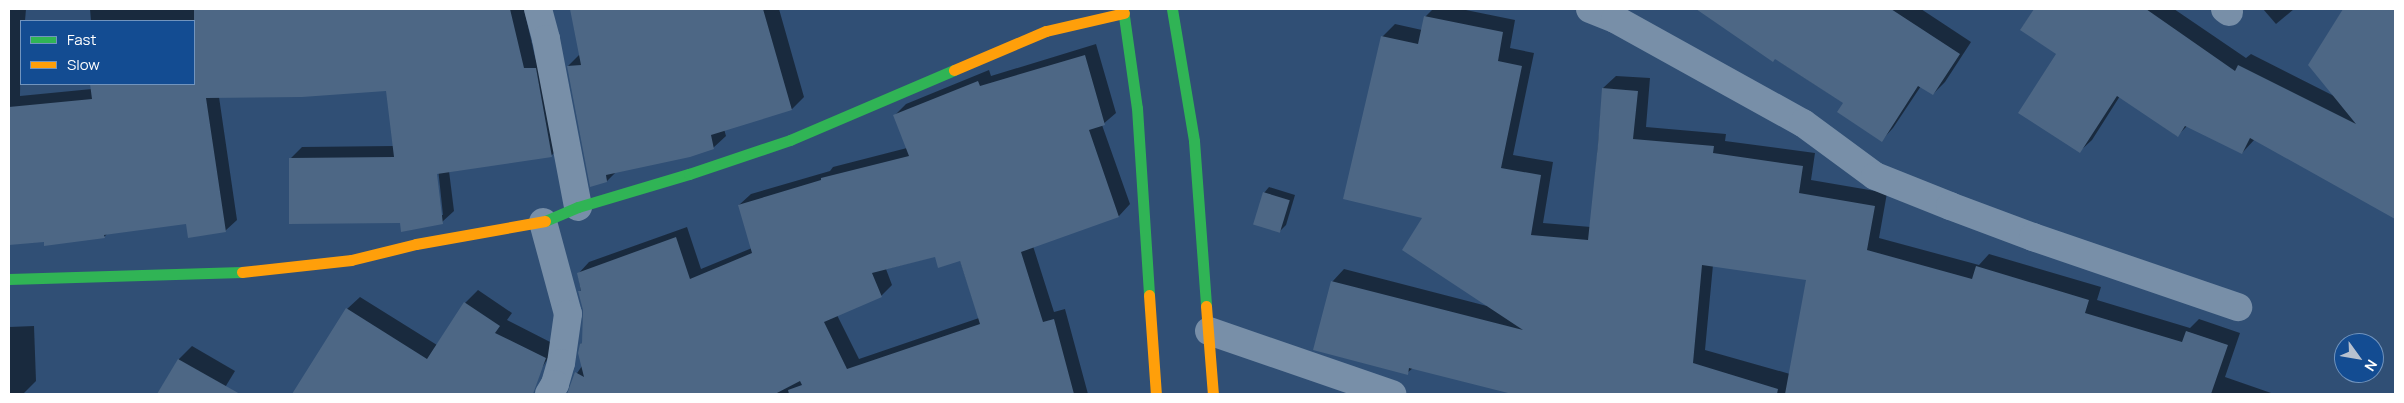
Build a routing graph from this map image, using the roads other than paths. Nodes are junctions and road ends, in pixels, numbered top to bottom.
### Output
1 (538, 9) edge
2 (1172, 9) edge
3 (1590, 9) edge
4 (1123, 11) edge
5 (578, 208) junction
6 (543, 222) junction
7 (9, 279) edge
8 (2238, 307) dead end
9 (1209, 331) junction
10 (549, 394) edge
11 (1156, 394) edge
12 (1212, 394) edge
13 (1392, 394) edge

1 - 5 street
2 - 9 main road
3 - 8 street
4 - 5 main road
4 - 11 main road
5 - 6 main road
6 - 7 main road
6 - 10 street
9 - 12 main road
9 - 13 street

